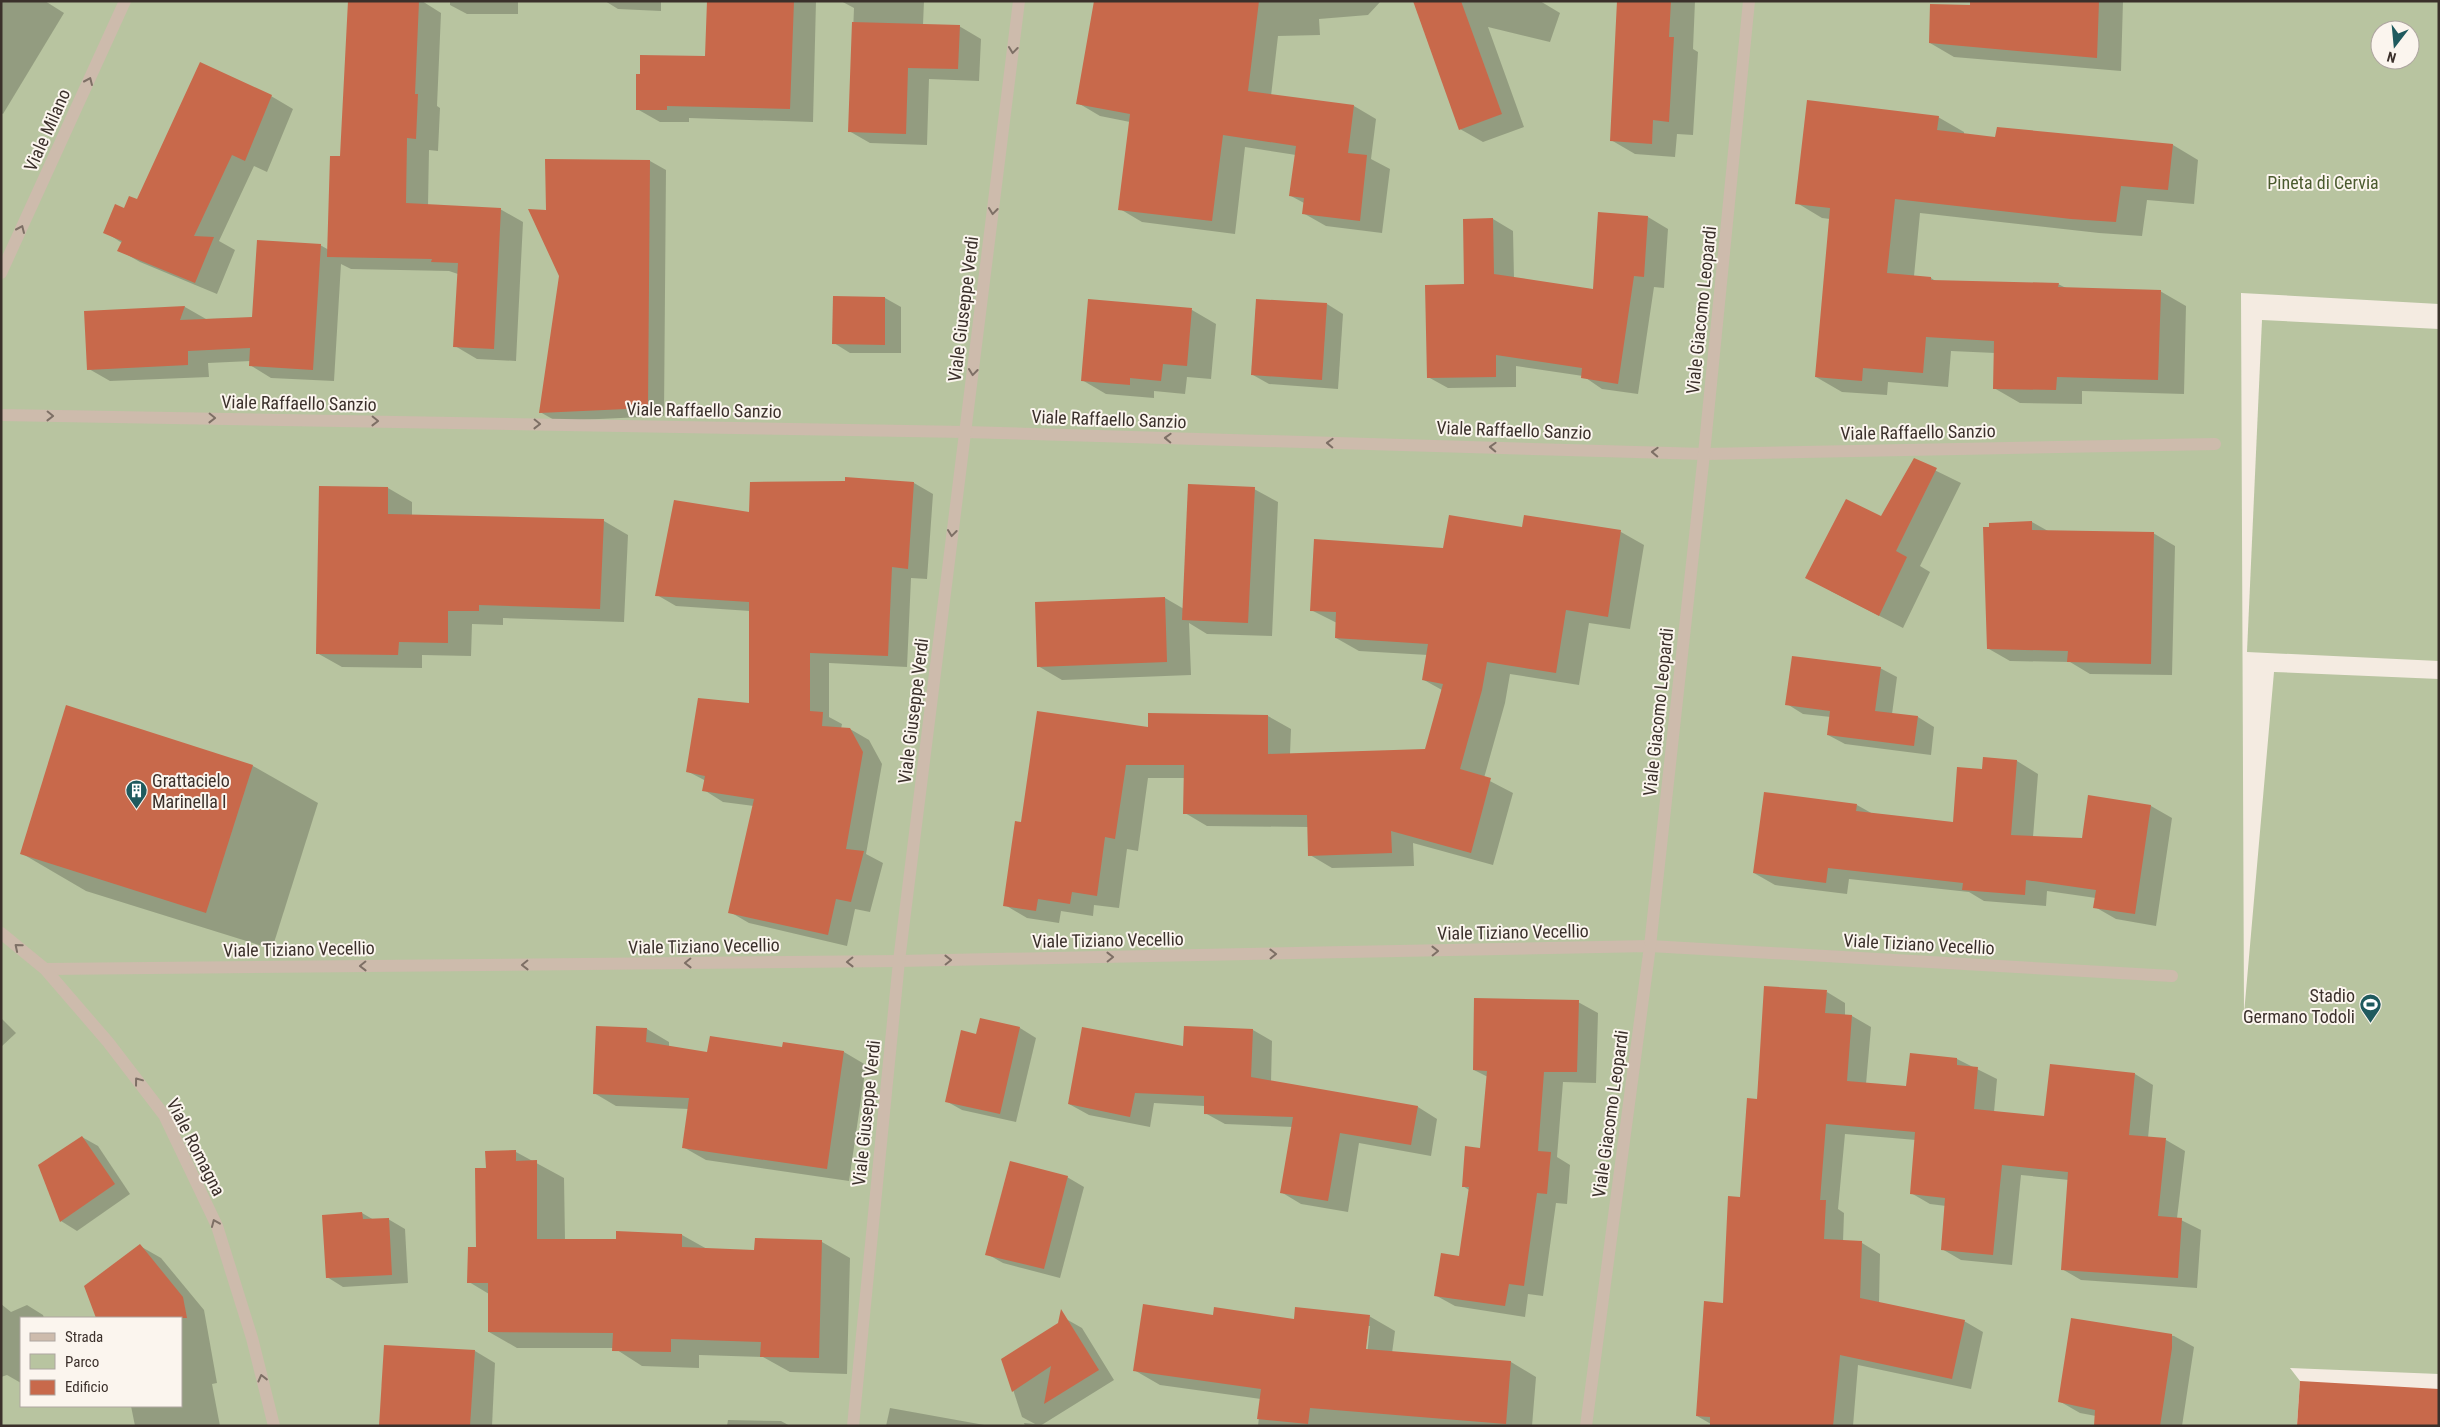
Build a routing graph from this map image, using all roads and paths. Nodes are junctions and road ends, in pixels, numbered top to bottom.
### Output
1 (125, 1) edge
2 (1019, 1) edge
3 (1749, 1) edge
4 (1, 273) edge
5 (1, 415) edge
6 (965, 432) junction
7 (2216, 444) dead end
8 (1704, 454) junction
9 (1, 933) edge
10 (1650, 946) junction
11 (899, 961) junction
12 (45, 969) junction
13 (2172, 976) dead end
14 (274, 1426) edge
15 (854, 1426) edge
16 (1586, 1426) edge

4 -> 1 street, Viale Milano
2 -> 6 street, Viale Giuseppe Verdi
3 - 8 street, Viale Giacomo Leopardi
5 -> 6 street, Viale Raffaello Sanzio
8 -> 6 street, Viale Raffaello Sanzio
6 -> 11 street, Viale Giuseppe Verdi
7 - 8 street, Viale Raffaello Sanzio
8 - 10 street, Viale Giacomo Leopardi
12 -> 9 street, Viale Romagna
11 -> 10 street, Viale Tiziano Vecellio
10 - 13 street, Viale Tiziano Vecellio
10 - 16 street, Viale Giacomo Leopardi
11 -> 12 street, Viale Tiziano Vecellio
11 - 15 street, Viale Giuseppe Verdi
14 -> 12 street, Viale Romagna

